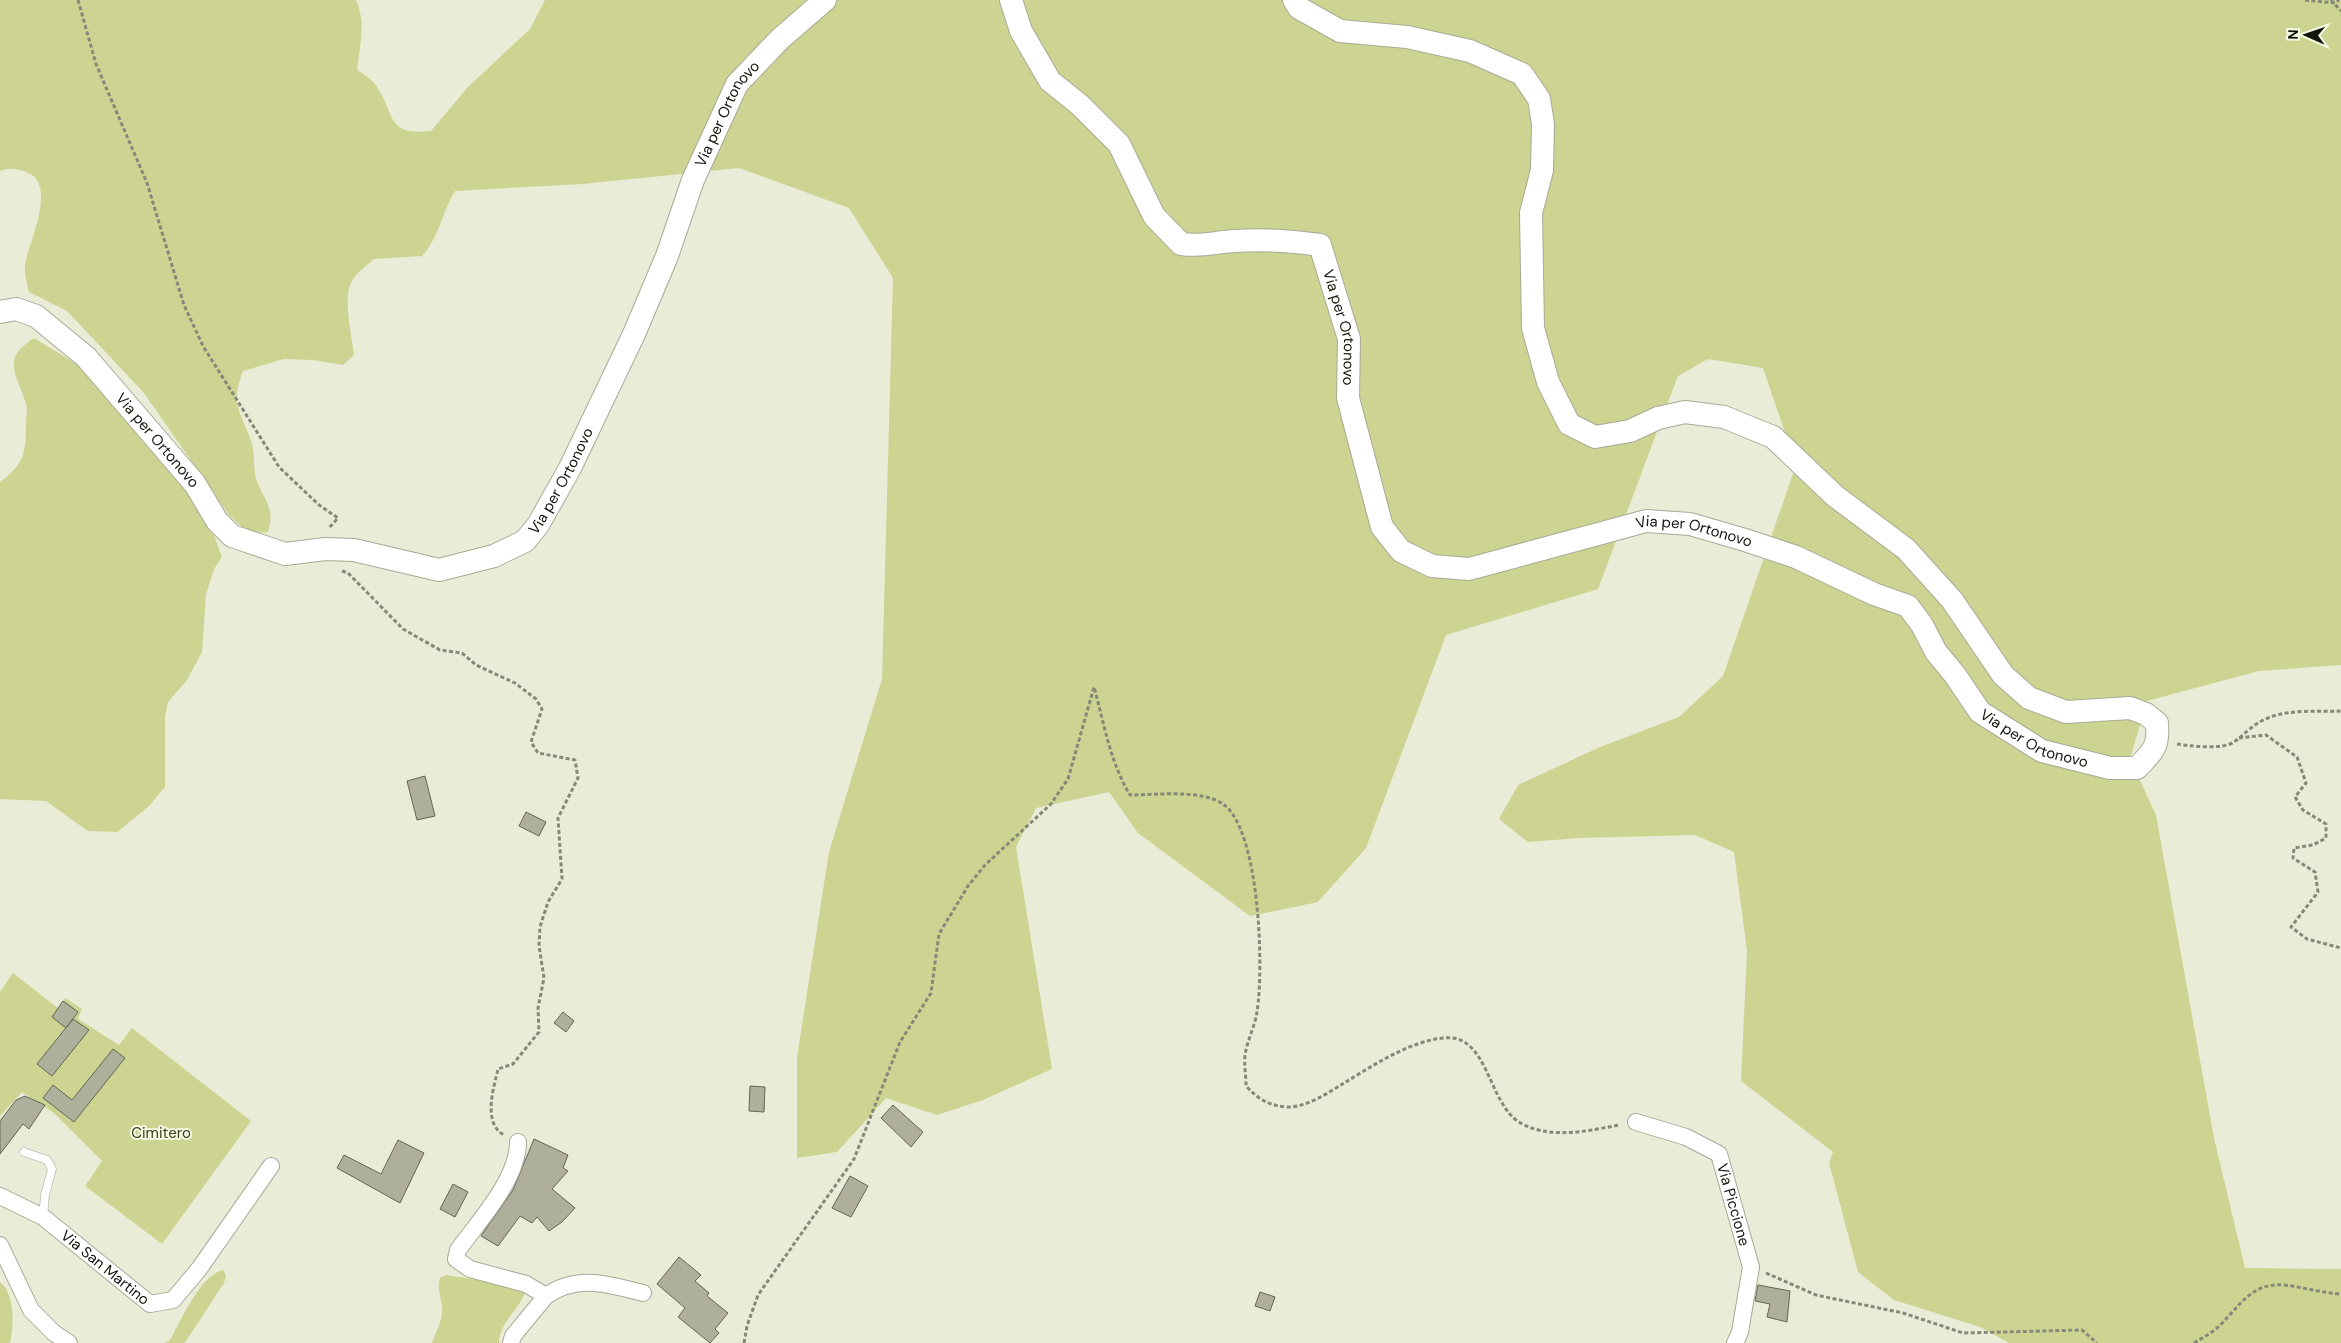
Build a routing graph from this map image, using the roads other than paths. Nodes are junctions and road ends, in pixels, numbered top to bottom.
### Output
1 (824, 0) edge
2 (1011, 0) edge
3 (1294, 0) edge
4 (0, 312) edge
5 (1636, 1122) road end
6 (518, 1142) road end
7 (24, 1152) dead end
8 (271, 1166) dead end
9 (0, 1196) edge
10 (43, 1217) junction
11 (0, 1245) edge
12 (642, 1293) dead end
13 (546, 1296) junction
14 (69, 1343) edge
15 (511, 1343) edge
16 (1735, 1343) edge

1 - 4 street, Via per Ortonovo
2 - 3 street, Via per Ortonovo
5 - 16 street, Via Piccione
6 - 13 street
7 - 10 lane
8 - 10 street, Via San Martino
9 - 10 street, Via San Martino
11 - 14 street
12 - 13 street
13 - 15 street

